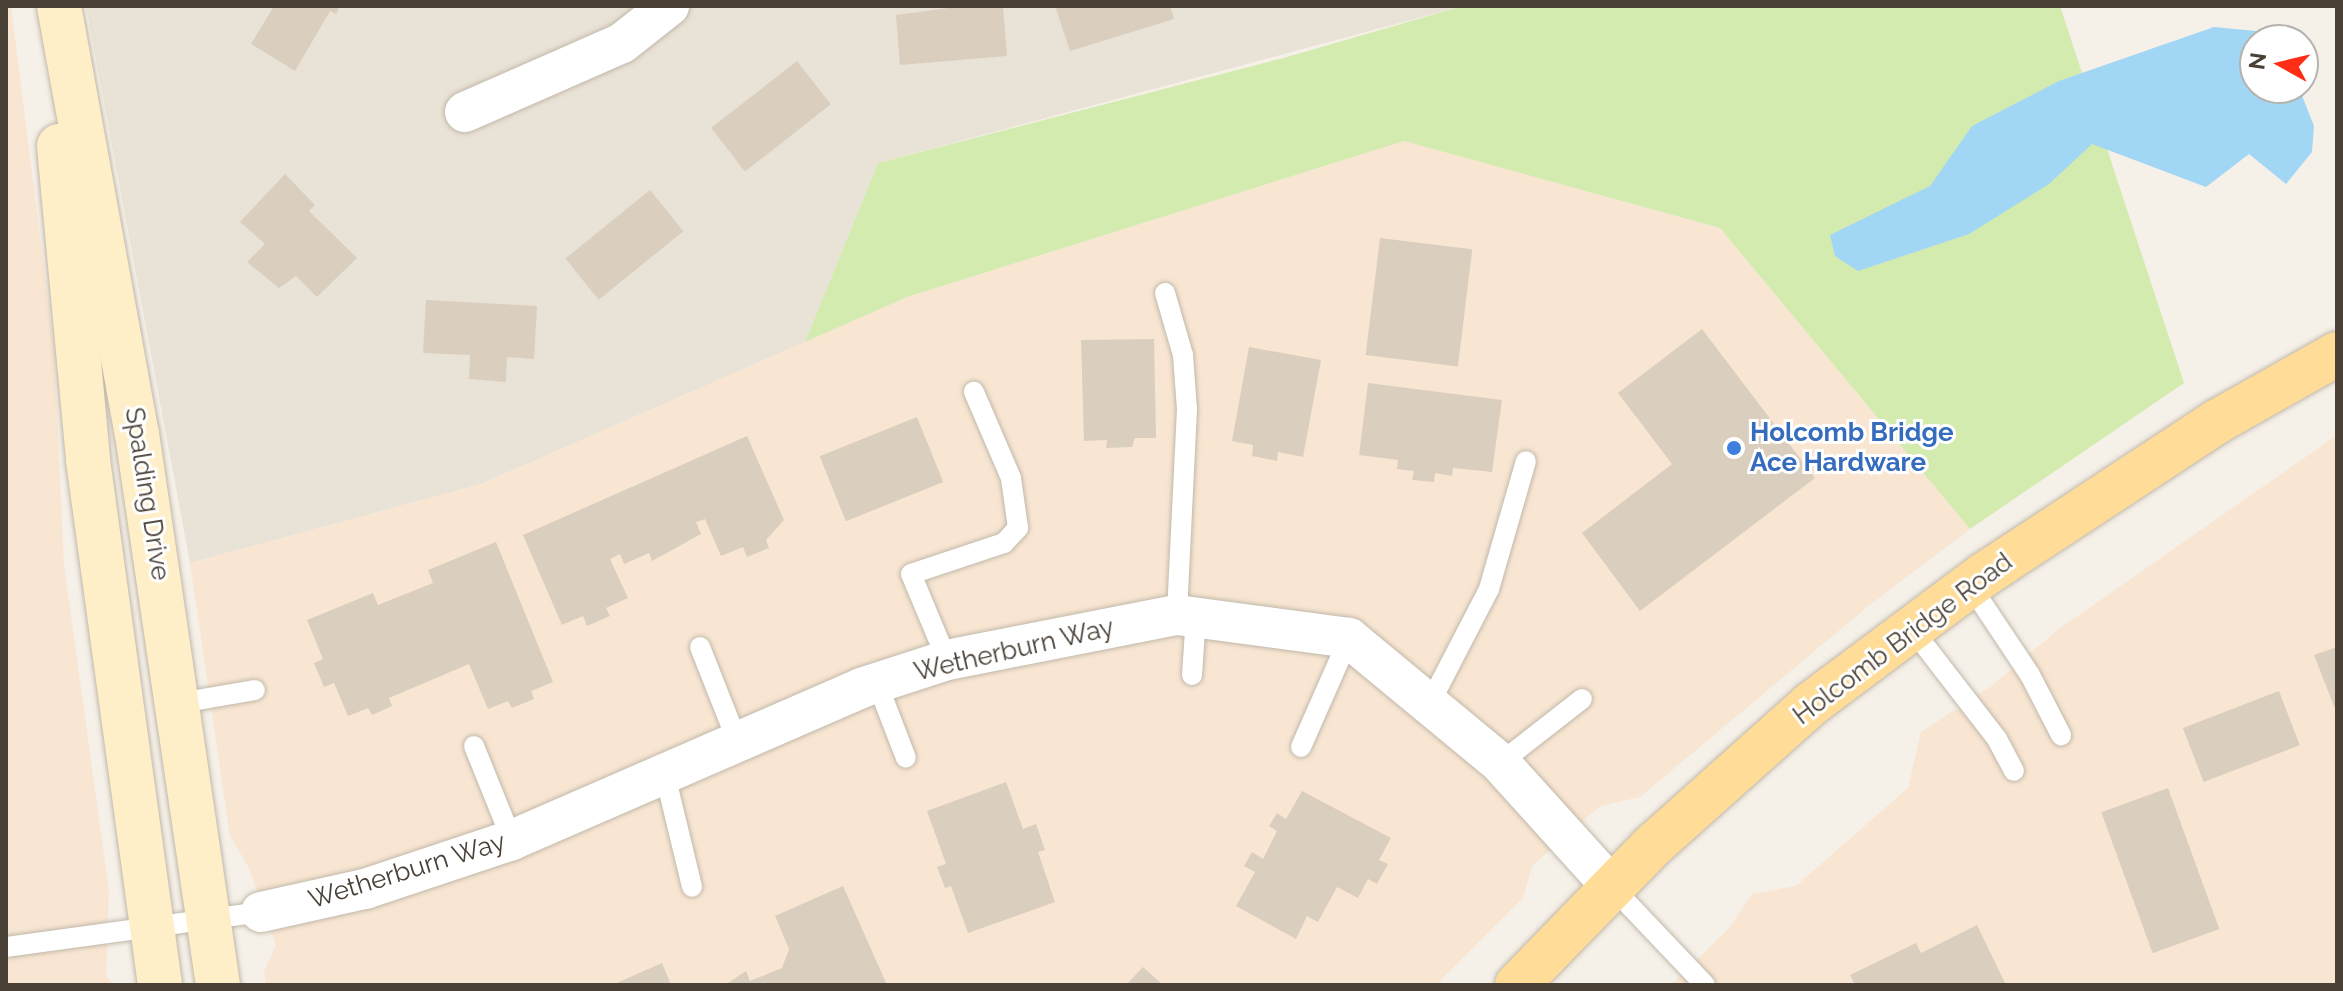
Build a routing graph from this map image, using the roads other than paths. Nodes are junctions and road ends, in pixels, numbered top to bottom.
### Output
1 (46, 6) edge
2 (59, 6) edge
3 (669, 6) edge
4 (465, 112) dead end
5 (1165, 293) dead end
6 (2337, 354) edge
7 (974, 392) dead end
8 (1526, 461) dead end
9 (1970, 585) junction
10 (1186, 616) junction
11 (1912, 629) junction
12 (1349, 638) junction
13 (700, 647) dead end
14 (947, 660) junction
15 (1192, 675) dead end
16 (877, 683) junction
17 (255, 690) dead end
18 (1582, 699) dead end
19 (1431, 701) junction
20 (180, 703) junction
21 (2061, 735) dead end
22 (738, 743) junction
23 (474, 746) dead end
24 (1301, 747) dead end
25 (906, 758) dead end
26 (1500, 763) junction
27 (2014, 771) dead end
28 (665, 775) junction
29 (512, 840) junction
30 (692, 887) dead end
31 (1612, 887) junction
32 (261, 912) joint
33 (208, 922) junction
34 (152, 928) junction
35 (6, 947) edge
36 (160, 985) edge
37 (218, 985) edge
38 (1517, 985) edge
39 (1705, 985) edge

1 - 34 main road, Spalding Drive
2 - 20 main road, Spalding Drive
3 - 4 street
5 - 10 lane
6 - 9 main road, Holcomb Bridge Road
7 - 14 lane
8 - 19 lane
9 - 11 main road, Holcomb Bridge Road
9 - 21 lane
10 - 12 street, Wetherburn Way
10 - 14 street, Wetherburn Way
10 - 15 lane
11 - 27 lane
11 - 31 main road, Holcomb Bridge Road
12 - 19 street, Wetherburn Way
12 - 24 lane
13 - 22 lane
14 - 16 street, Wetherburn Way
16 - 22 street, Wetherburn Way
16 - 25 lane
17 - 20 lane
18 - 26 lane
19 - 26 street, Wetherburn Way
20 - 33 main road, Spalding Drive
22 - 28 street, Wetherburn Way
23 - 29 lane
26 - 31 street, Wetherburn Way
28 - 29 street, Wetherburn Way
28 - 30 lane
29 - 32 street, Wetherburn Way
31 - 38 main road, Holcomb Bridge Road
31 - 39 lane
32 - 33 lane
33 - 34 lane
33 - 37 main road, Spalding Drive
34 - 35 lane
34 - 36 main road, Spalding Drive

